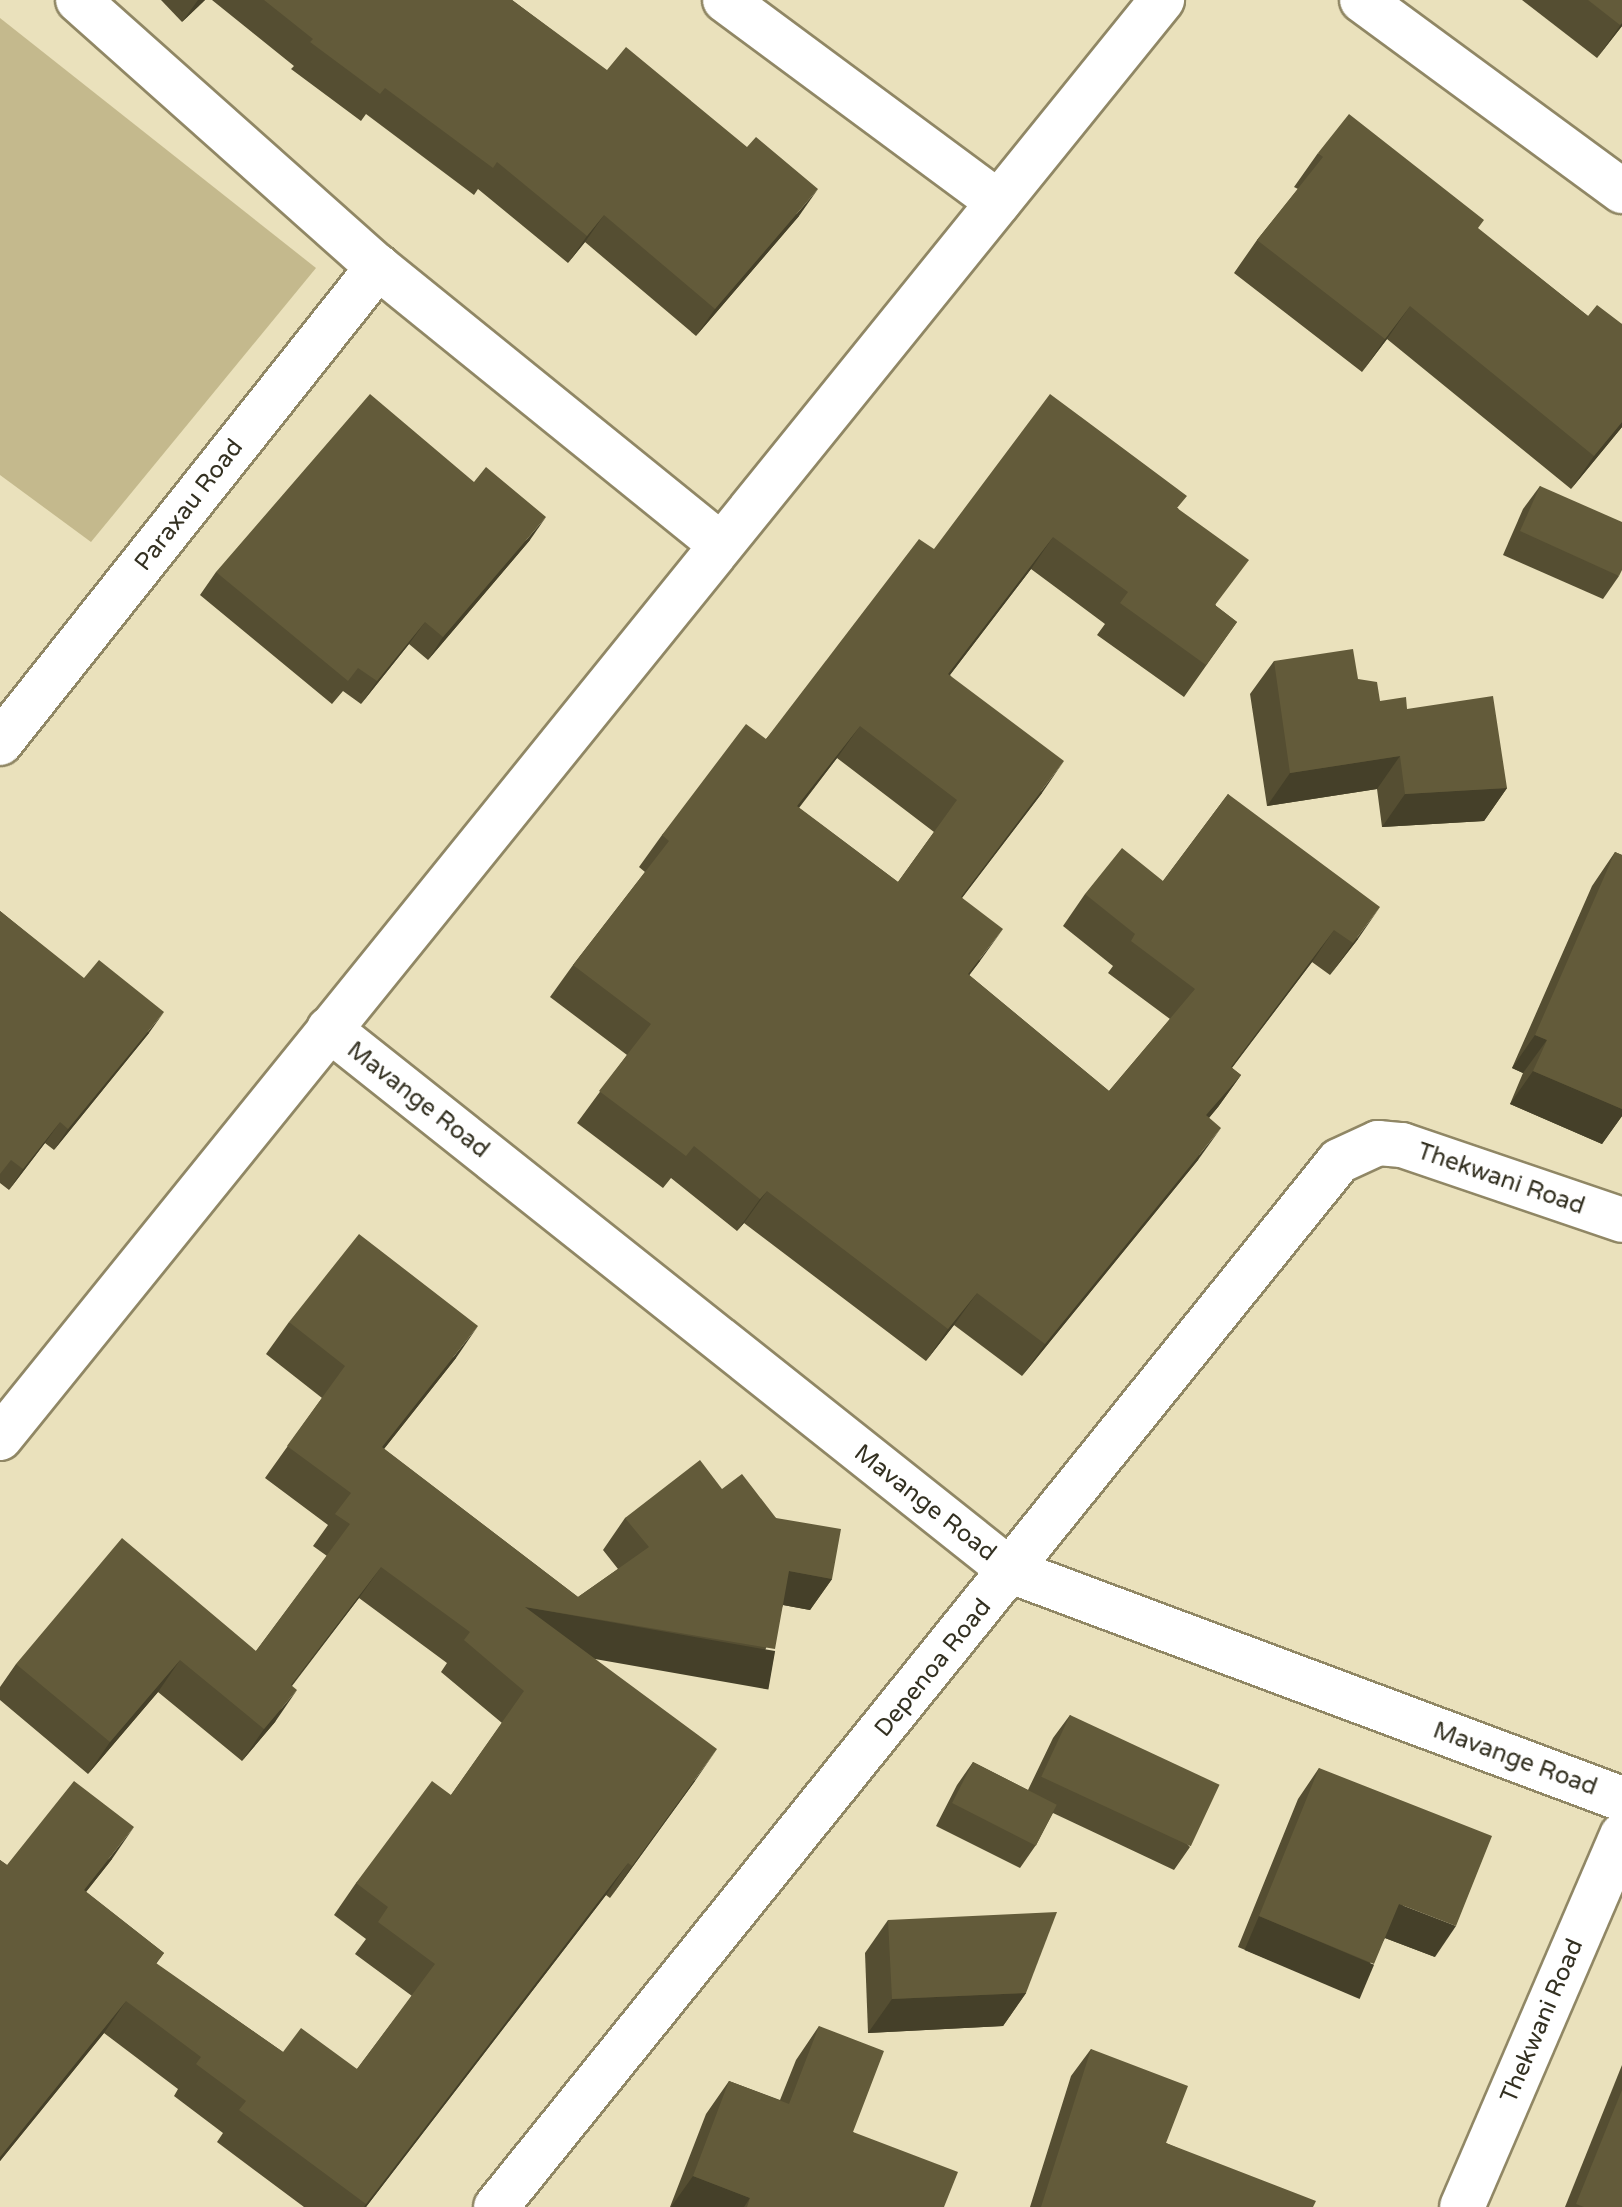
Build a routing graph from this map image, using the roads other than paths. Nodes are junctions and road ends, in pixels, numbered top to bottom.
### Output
1 (78, 0) edge
2 (725, 0) edge
3 (1162, 0) edge
4 (1362, 0) edge
5 (1622, 191) edge
6 (998, 202) junction
7 (378, 267) junction
8 (720, 544) junction
9 (0, 743) edge
10 (329, 1029) junction
11 (1378, 1143) joint
12 (1622, 1220) edge
13 (0, 1438) edge
14 (1011, 1571) junction
15 (1622, 1799) edge
16 (1622, 1835) edge
17 (496, 2207) edge
18 (1462, 2207) edge

1 - 7 street
2 - 6 street
3 - 6 street
4 - 5 street
6 - 8 street
7 - 8 street
7 - 9 street, Paraxau Road
8 - 10 street
10 - 13 street
10 - 14 street, Mavange Road
11 - 12 street, Thekwani Road
11 - 14 street, Depenoa Road
14 - 15 street, Mavange Road
14 - 17 street, Depenoa Road
16 - 18 street, Thekwani Road

